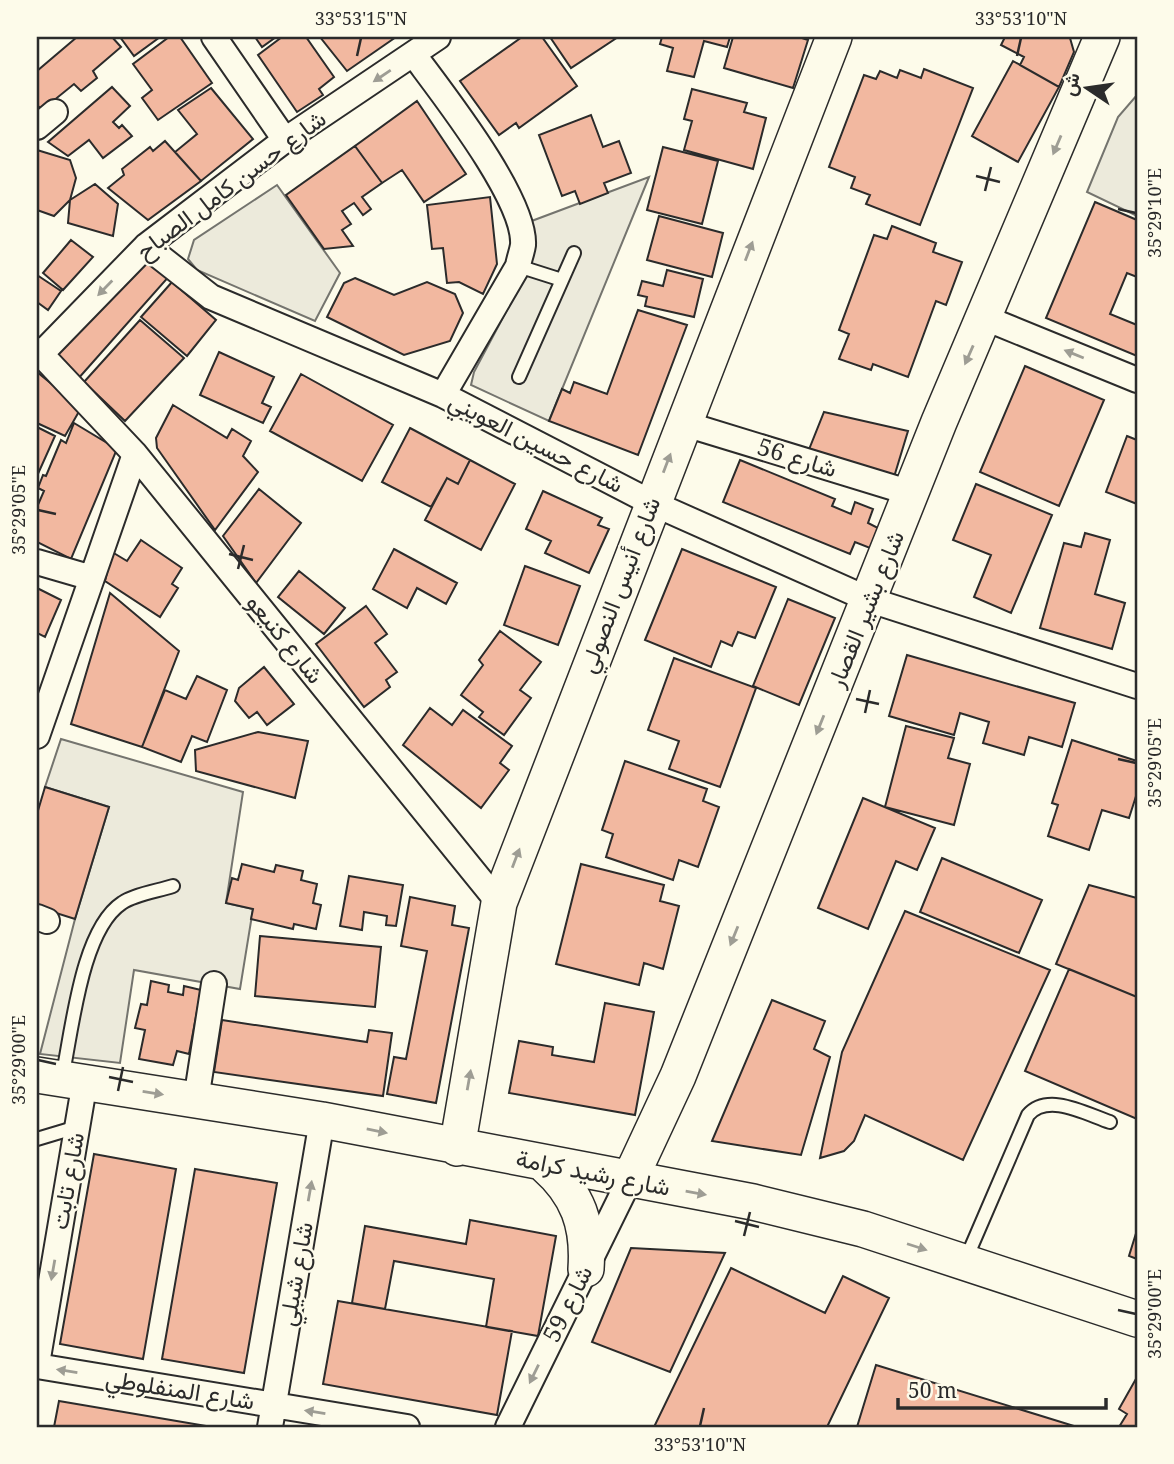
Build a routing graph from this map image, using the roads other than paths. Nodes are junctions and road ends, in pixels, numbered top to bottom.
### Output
1 (214, 37) edge
2 (438, 37) edge
3 (834, 37) edge
4 (1102, 37) edge
5 (414, 55) junction
6 (285, 141) junction
7 (146, 246) junction
8 (575, 253) dead end
9 (518, 266) junction
10 (562, 280) junction
11 (985, 318) junction
12 (39, 352) edge
13 (519, 377) dead end
14 (1137, 380) edge
15 (443, 395) junction
16 (682, 423) junction
17 (135, 454) junction
18 (911, 493) junction
19 (652, 503) junction
20 (37, 562) edge
21 (92, 578) junction
22 (870, 600) junction
23 (1137, 686) edge
24 (37, 736) edge
25 (173, 886) dead end
26 (499, 903) junction
27 (214, 984) dead end
28 (61, 1078) edge
29 (196, 1100) junction
30 (323, 1121) junction
31 (1110, 1122) dead end
32 (77, 1127) junction
33 (37, 1139) edge
34 (457, 1148) junction
35 (545, 1165) junction
36 (629, 1181) junction
37 (965, 1262) junction
38 (586, 1269) junction
39 (1137, 1319) edge
40 (37, 1365) edge
41 (272, 1416) edge
42 (407, 1427) edge
43 (508, 1427) edge

1 - 6 street
2 - 5 street, شارع حسن كامل الصباح
16 -> 3 street, شارع أنيس النصولي
4 -> 11 street, شارع بشير القصار
5 -> 6 street, شارع حسن كامل الصباح
5 - 9 street
6 - 7 street, شارع حسن كامل الصباح
7 -> 12 street, شارع حسن كامل الصباح
7 - 15 street, شارع حسين العويني
8 - 10 lane
9 - 10 lane
9 - 15 street
10 - 13 lane
14 -> 11 street
11 -> 18 street, شارع بشير القصار
12 - 17 street, شارع كنيعو
15 - 19 street, شارع حسين العويني
16 - 18 street, شارع 56
19 -> 16 street, شارع أنيس النصولي
17 - 21 street
17 - 26 street, شارع كنيعو
18 - 22 street, شارع بشير القصار
19 - 22 street, شارع حسين العويني
26 -> 19 street, شارع أنيس النصولي
20 - 21 street
21 - 24 street
22 - 23 street, شارع حسين العويني
22 -> 36 street, شارع بشير القصار
25 - 28 lane
34 -> 26 street, شارع أنيس النصولي
27 - 29 street
28 -> 29 street, شارع رشيد كرامة
28 - 32 street, شارع تابت
29 - 30 street, شارع رشيد كرامة
30 -> 34 street, شارع رشيد كرامة
41 -> 30 street, شارع شيلي
31 - 37 lane
32 - 33 lane
32 -> 40 street, شارع تابت
34 - 35 street, شارع رشيد كرامة
35 - 36 street, شارع رشيد كرامة
35 - 38 street
36 -> 37 street, شارع رشيد كرامة
36 - 38 street, شارع 59
37 - 39 street, شارع رشيد كرامة
38 -> 43 street, شارع 59
41 -> 40 street, شارع المنفلوطي
42 -> 41 street, شارع المنفلوطي

